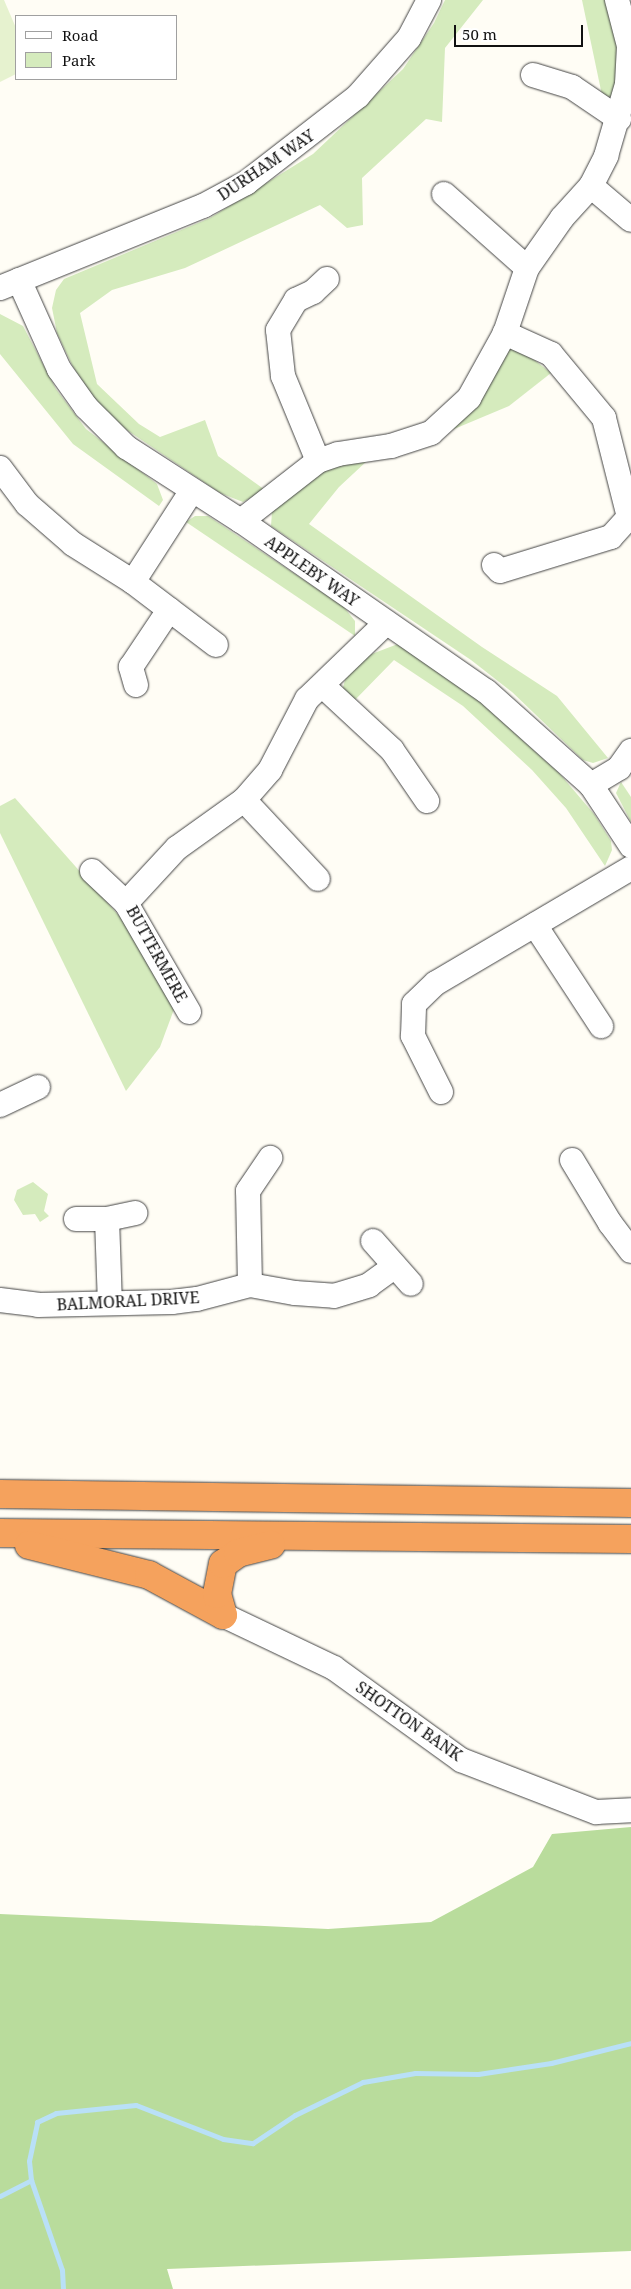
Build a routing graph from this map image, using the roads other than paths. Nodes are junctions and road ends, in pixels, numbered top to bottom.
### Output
1 (429, 0) edge
2 (617, 0) edge
3 (533, 75) dead end
4 (618, 119) junction
5 (591, 186) junction
6 (444, 194) dead end
7 (631, 220) edge
8 (527, 268) junction
9 (327, 279) dead end
10 (10, 284) edge
11 (505, 332) junction
12 (318, 461) junction
13 (624, 461) edge
14 (0, 468) edge
15 (191, 492) junction
16 (241, 521) junction
17 (494, 565) dead end
18 (133, 582) junction
19 (170, 610) junction
20 (386, 623) junction
21 (216, 645) dead end
22 (127, 673) dead end
23 (323, 686) junction
24 (631, 751) edge
25 (591, 786) junction
26 (244, 800) junction
27 (427, 801) dead end
28 (631, 846) edge
29 (631, 868) edge
30 (92, 871) dead end
31 (318, 879) dead end
32 (126, 903) junction
33 (535, 924) junction
34 (189, 1012) dead end
35 (601, 1026) dead end
36 (38, 1087) dead end
37 (441, 1092) dead end
38 (0, 1105) edge
39 (270, 1158) dead end
40 (572, 1160) dead end
41 (135, 1213) dead end
42 (76, 1218) dead end
43 (107, 1219) junction
44 (373, 1241) dead end
45 (631, 1251) edge
46 (395, 1266) junction
47 (411, 1284) dead end
48 (250, 1285) junction
49 (0, 1300) edge
50 (110, 1304) junction
51 (2, 1494) edge
52 (631, 1503) edge
53 (0, 1533) edge
54 (313, 1536) junction
55 (0, 1539) edge
56 (631, 1539) edge
57 (223, 1616) junction
58 (631, 1810) edge

1 - 10 street, DURHAM WAY
2 - 4 street
3 - 4 street
4 - 5 street
5 - 7 street
5 - 8 street
6 - 8 street
8 - 11 street
9 - 12 street
10 - 15 street, APPLEBY WAY
11 - 12 street
11 - 13 street
12 - 16 street
13 - 17 street
14 - 18 street
15 - 16 street, APPLEBY WAY
15 - 18 street
16 - 20 street, APPLEBY WAY
18 - 19 street
19 - 21 street
19 - 22 street
20 - 23 street, BUTTERMERE
20 - 25 street, APPLEBY WAY
23 - 26 street, BUTTERMERE
23 - 27 street
24 - 25 street
25 - 28 street, APPLEBY WAY
26 - 31 street
26 - 32 street, BUTTERMERE
29 - 33 street
30 - 32 street
32 - 34 street, BUTTERMERE
33 - 35 street
33 - 37 street
36 - 38 street
39 - 48 street
40 - 45 street
41 - 43 street
42 - 43 street
43 - 50 street
44 - 46 street
46 - 47 street
46 - 48 street, BALMORAL DRIVE
48 - 50 street, BALMORAL DRIVE
49 - 50 street, BALMORAL DRIVE
51 - 52 highway
53 - 54 highway
54 - 56 highway
54 - 57 highway
55 - 57 highway
57 - 58 street, SHOTTON BANK

